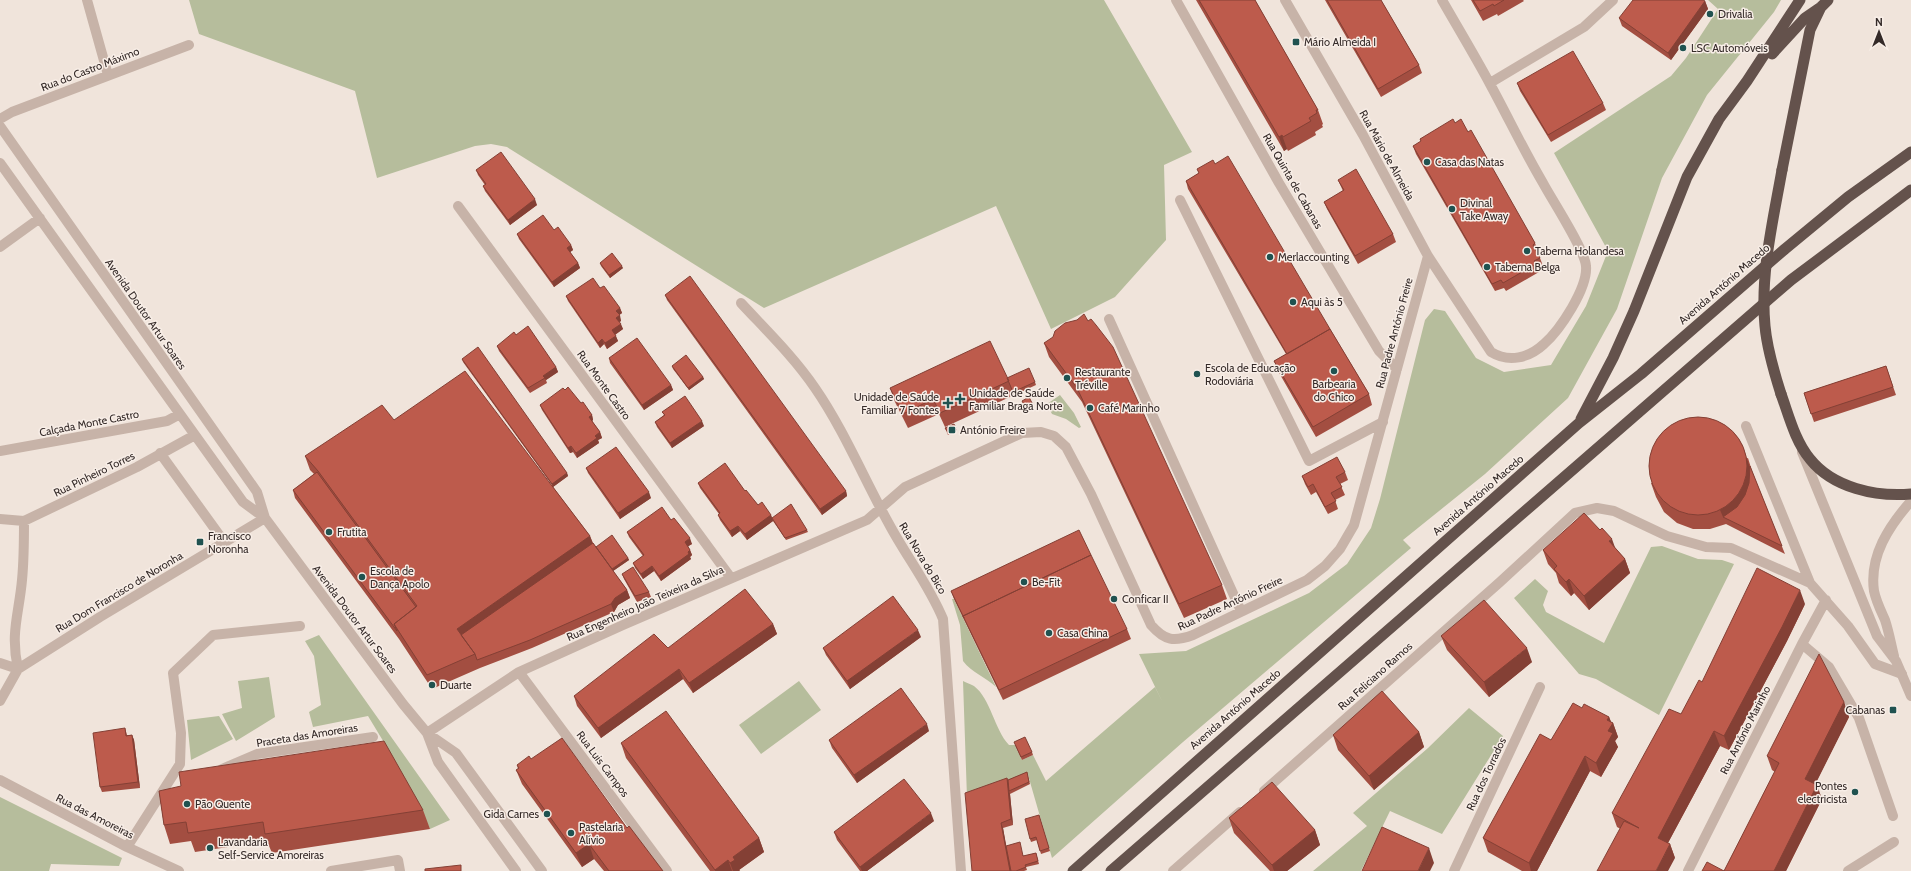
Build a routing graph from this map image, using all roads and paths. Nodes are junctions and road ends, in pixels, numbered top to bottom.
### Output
1 (87, 0) edge
2 (1176, 0) edge
3 (1285, 0) edge
4 (1442, 0) edge
5 (1613, 0) edge
6 (1800, 0) edge
7 (1824, 4) edge
8 (189, 45) dead end
9 (108, 75) junction
10 (1747, 81) junction
11 (1490, 83) junction
12 (0, 119) edge
13 (0, 126) edge
14 (1911, 152) edge
15 (0, 162) edge
16 (1911, 190) edge
17 (1180, 200) dead end
18 (458, 206) dead end
19 (40, 218) junction
20 (0, 247) edge
21 (1428, 256) junction
22 (741, 303) dead end
23 (1109, 319) dead end
24 (1397, 369) junction
25 (180, 414) junction
26 (1383, 422) junction
27 (1578, 423) junction
28 (1746, 426) dead end
29 (195, 435) junction
30 (1798, 440) junction
31 (0, 451) edge
32 (160, 453) junction
33 (1911, 494) edge
34 (1911, 501) edge
35 (880, 508) junction
36 (265, 518) junction
37 (0, 519) edge
38 (24, 521) junction
39 (225, 543) junction
40 (730, 578) junction
41 (1810, 583) junction
42 (1826, 600) junction
43 (1241, 611) junction
44 (300, 626) dead end
45 (1802, 644) junction
46 (1896, 662) junction
47 (0, 663) edge
48 (18, 668) junction
49 (519, 672) junction
50 (1902, 674) junction
51 (1540, 687) dead end
52 (1911, 696) edge
53 (0, 700) edge
54 (427, 733) junction
55 (373, 737) dead end
56 (214, 772) edge
57 (0, 780) edge
58 (179, 788) edge
59 (158, 797) junction
60 (1257, 797) edge
61 (1245, 807) edge
62 (1893, 816) dead end
63 (1894, 842) dead end
64 (127, 847) junction
65 (180, 871) edge
66 (331, 871) edge
67 (400, 871) edge
68 (516, 871) edge
69 (542, 871) edge
70 (667, 871) edge
71 (961, 871) edge
72 (1073, 871) edge
73 (1111, 871) edge
74 (1173, 871) edge
75 (1454, 871) edge
76 (1688, 871) edge
77 (1848, 871) edge

1 - 9 street
2 - 24 street, Rua Quinta de Cabanas
3 - 21 street, Rua Mário de Almeida
4 - 11 street, Rua Mário de Almeida
5 - 11 street
6 - 10 highway
7 - 10 highway
7 - 30 highway, bridge
8 - 9 street, Rua do Castro Máximo
9 - 12 street, Rua do Castro Máximo
10 - 27 highway
11 - 21 street, Rua Mário de Almeida
13 - 36 street, Avenida Doutor Artur Soares
14 - 27 highway, Avenida António Macedo
15 - 19 street, Avenida Doutor Artur Soares
16 - 73 highway
17 - 26 street
18 - 40 street, Rua Monte Castro
19 - 20 street
19 - 25 street, Avenida Doutor Artur Soares
21 - 24 street, Rua Padre António Freire
22 - 35 street, Rua Nova do Bico
23 - 43 street
24 - 26 street, Rua Padre António Freire
25 - 29 street, Avenida Doutor Artur Soares
25 - 31 street, Calçada Monte Castro
26 - 43 street, Rua Padre António Freire
27 - 72 highway, Avenida António Macedo
28 - 41 street
29 - 32 street, Rua Pinheiro Torres
29 - 36 street, Avenida Doutor Artur Soares
30 - 33 highway
30 - 46 street
32 - 38 street, Rua Pinheiro Torres
32 - 39 street
34 - 46 street
35 - 40 street, Rua Engenheiro João Teixeira da Silva
35 - 43 street, Rua Padre António Freire
35 - 71 street, Rua Nova do Bico
36 - 39 street, Rua Dom Francisco de Noronha
36 - 54 street, Avenida Doutor Artur Soares
37 - 38 street
38 - 48 street
39 - 48 street, Rua Dom Francisco de Noronha
40 - 49 street, Rua Engenheiro João Teixeira da Silva
41 - 42 street
41 - 60 street, Rua Feliciano Ramos
42 - 45 street, Rua António Marinho
42 - 50 street
44 - 59 street
45 - 62 street
45 - 76 street, Rua António Marinho
46 - 50 street
47 - 48 street
48 - 53 street, Rua Dom Francisco de Noronha
49 - 54 street, Rua Engenheiro João Teixeira da Silva
49 - 70 street, Rua Luis Campos
50 - 52 street
51 - 75 street, Rua dos Torrados
54 - 68 street, Avenida Doutor Artur Soares
54 - 69 street, Avenida Doutor Artur Soares
55 - 56 street, Praceta das Amoreiras
57 - 64 street, Rua das Amoreiras
58 - 59 street
59 - 64 street
61 - 74 street
63 - 77 street
64 - 65 street, Rua das Amoreiras
66 - 67 street

